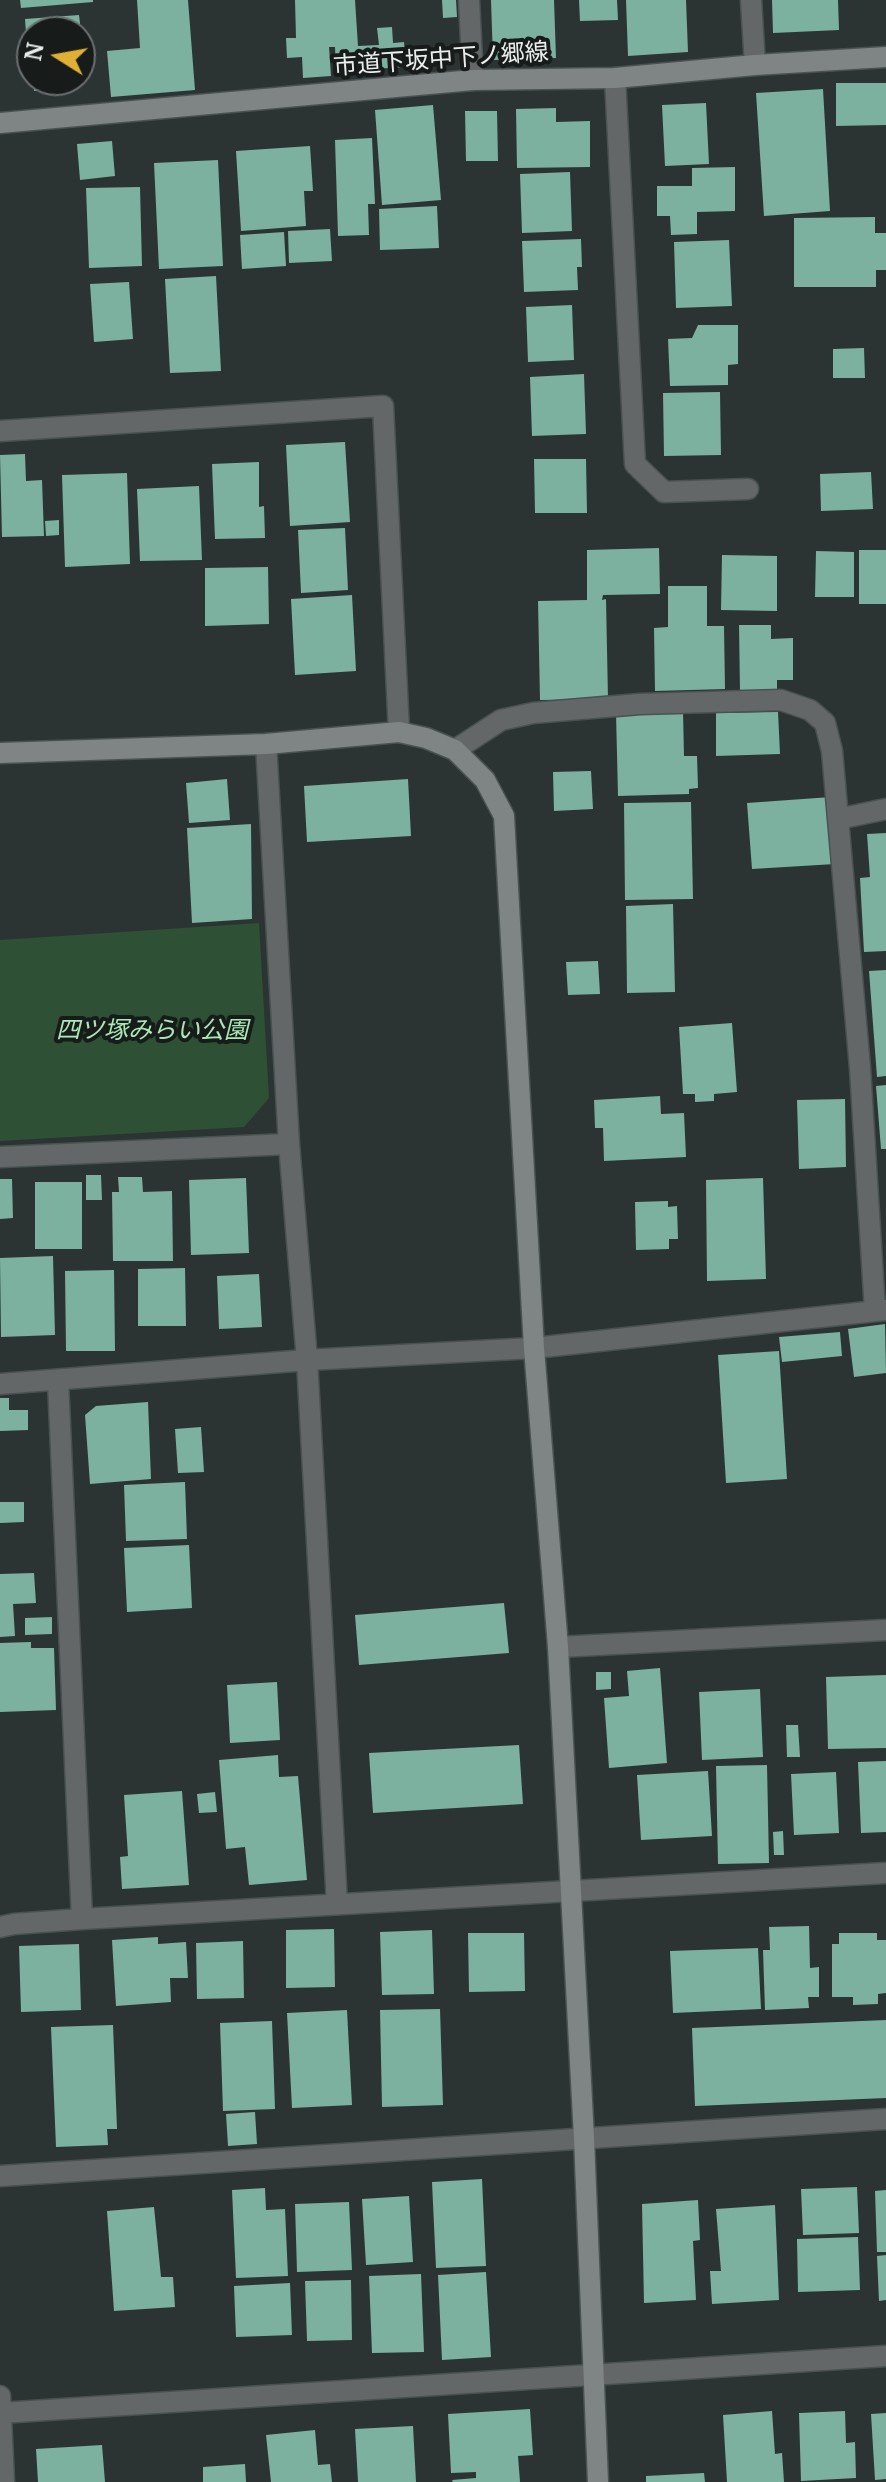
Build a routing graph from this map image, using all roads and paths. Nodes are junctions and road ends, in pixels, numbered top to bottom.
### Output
1 (469, 0) edge
2 (751, 0) edge
3 (886, 57) edge
4 (755, 65) junction
5 (615, 78) junction
6 (473, 80) junction
7 (0, 123) edge
8 (0, 431) edge
9 (748, 489) dead end
10 (399, 732) junction
11 (266, 744) junction
12 (455, 750) junction
13 (0, 753) edge
14 (886, 809) edge
15 (838, 819) junction
16 (289, 1144) junction
17 (0, 1157) edge
18 (881, 1311) edge
19 (534, 1348) junction
20 (307, 1360) junction
21 (58, 1381) junction
22 (0, 1384) edge
23 (886, 1630) edge
24 (558, 1647) junction
25 (886, 1873) edge
26 (569, 1890) junction
27 (337, 1904) junction
28 (82, 1919) junction
29 (0, 1927) edge
30 (886, 2119) edge
31 (584, 2138) junction
32 (0, 2176) edge
33 (886, 2356) edge
34 (592, 2375) junction
35 (0, 2396) edge
36 (0, 2413) edge
37 (4, 2482) edge
38 (598, 2482) edge

1 - 6 street
2 - 4 street
3 - 4 street, 市道下坂中下ノ郷線
4 - 5 street, 市道下坂中下ノ郷線
5 - 6 street, 市道下坂中下ノ郷線
5 - 9 street
6 - 7 street, 市道下坂中下ノ郷線
8 - 10 street
10 - 11 street
10 - 12 street
11 - 13 street
11 - 16 street
12 - 15 street
12 - 19 street
14 - 15 street
15 - 18 street
16 - 17 street
16 - 20 street
18 - 19 street
19 - 20 street
19 - 24 street
20 - 21 street
20 - 27 street
21 - 22 street
21 - 28 street
23 - 24 street
24 - 26 street
25 - 26 street
26 - 27 street
26 - 31 street
27 - 28 street
28 - 29 street
30 - 31 street
31 - 32 street
31 - 34 street
33 - 34 street
34 - 36 street
34 - 38 street
35 - 36 street
36 - 37 street

